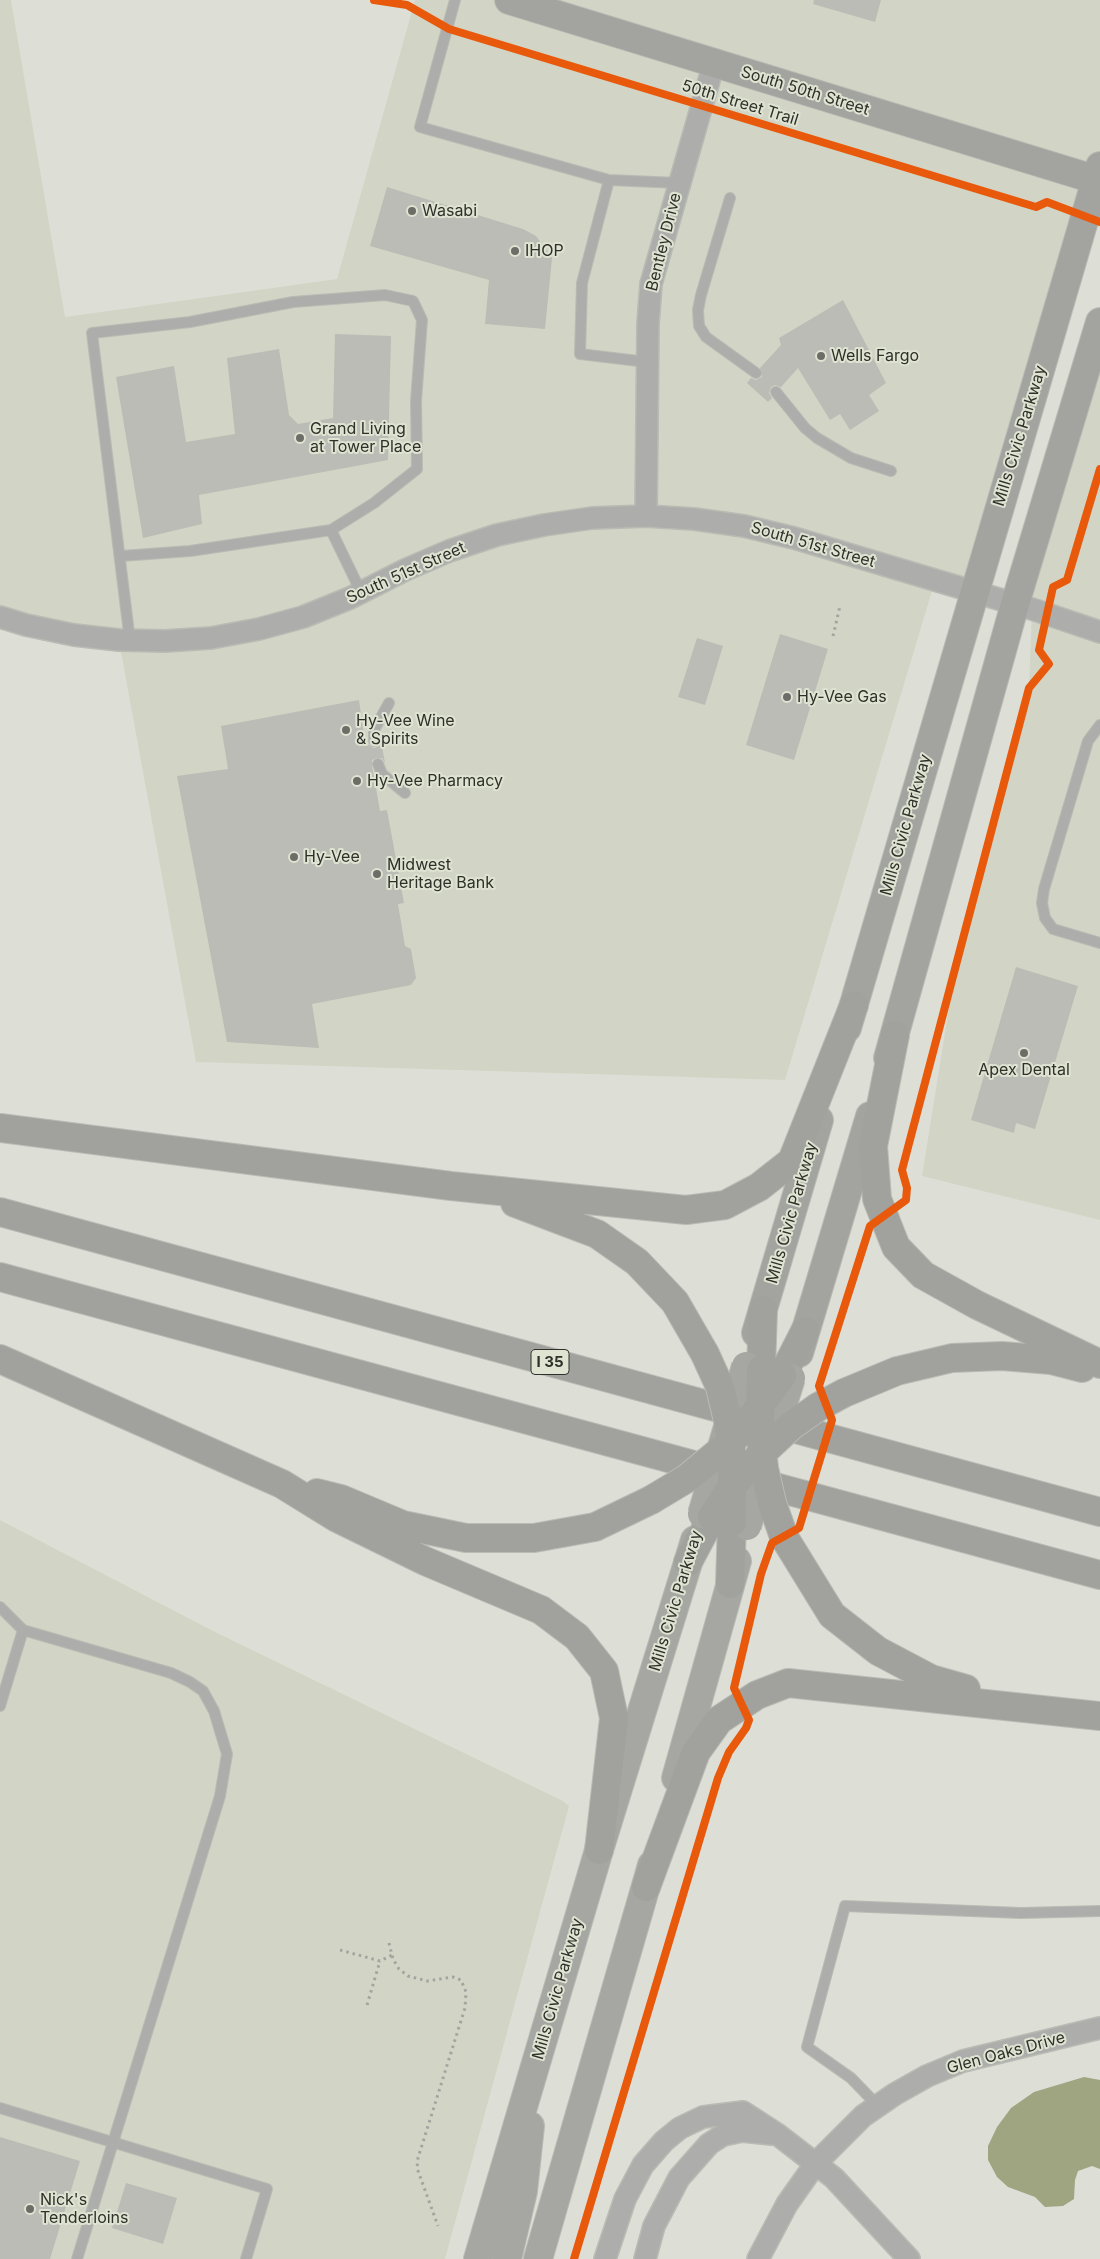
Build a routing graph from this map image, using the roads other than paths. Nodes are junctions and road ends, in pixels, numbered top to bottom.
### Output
1 (455, 0) edge
2 (509, 0) edge
3 (714, 63) junction
4 (1099, 176) edge
5 (609, 180) junction
6 (679, 184) junction
7 (730, 198) dead end
8 (1100, 322) edge
9 (647, 362) junction
10 (756, 373) dead end
11 (776, 392) dead end
12 (891, 471) dead end
13 (646, 516) junction
14 (331, 530) junction
15 (121, 556) junction
16 (361, 592) junction
17 (974, 592) junction
18 (1015, 604) junction
19 (0, 617) edge
20 (1100, 632) edge
21 (130, 640) junction
22 (389, 703) dead end
23 (1100, 724) edge
24 (374, 741) dead end
25 (378, 764) dead end
26 (405, 793) dead end
27 (1100, 943) edge
28 (854, 1005) junction
29 (895, 1034) junction
30 (0, 1128) edge
31 (451, 1186) junction
32 (0, 1212) edge
33 (0, 1277) edge
34 (763, 1310) joint
35 (805, 1331) joint
36 (0, 1359) edge
37 (1100, 1364) edge
38 (770, 1373) junction
39 (1100, 1373) edge
40 (761, 1406) junction
41 (727, 1439) junction
42 (765, 1455) junction
43 (282, 1484) junction
44 (731, 1488) junction
45 (1100, 1512) edge
46 (723, 1520) junction
47 (688, 1562) joint
48 (1100, 1575) edge
49 (730, 1584) joint
50 (0, 1607) edge
51 (24, 1630) junction
52 (0, 1706) edge
53 (1035, 1708) junction
54 (1100, 1716) edge
55 (599, 1850) junction
56 (646, 1887) junction
57 (1100, 1911) edge
58 (1100, 2028) edge
59 (537, 2060) junction
60 (878, 2106) junction
61 (0, 2108) edge
62 (777, 2134) junction
63 (114, 2141) junction
64 (816, 2163) junction
65 (77, 2259) edge
66 (246, 2259) edge
67 (478, 2259) edge
68 (507, 2259) edge
69 (538, 2259) edge
70 (604, 2259) edge
71 (645, 2259) edge
72 (758, 2259) edge
73 (909, 2259) edge

1 - 5 lane
2 - 3 main road, South 50th Street
3 - 4 main road, South 50th Street
3 - 6 street, Bentley Drive
4 - 17 main road, Mills Civic Parkway
5 - 6 lane
5 - 9 lane
6 - 9 street, Bentley Drive
7 - 10 lane
8 - 18 main road
9 - 13 street, Bentley Drive
11 - 12 lane
13 - 16 street, South 51st Street
13 - 17 street, South 51st Street
14 - 15 lane
14 - 15 lane
14 - 16 lane
15 - 21 lane
16 - 21 street, South 51st Street
17 - 18 street, South 51st Street
17 - 28 main road, Mills Civic Parkway
18 - 20 street, South 51st Street
18 - 29 main road
19 - 21 street, South 51st Street
22 - 24 lane
23 - 27 lane
25 - 26 lane
28 - 31 highway
28 - 34 main road, Mills Civic Parkway
29 - 35 main road
29 - 37 highway
30 - 31 highway
31 - 41 highway, bridge
32 - 45 highway, I 35
33 - 48 highway
34 - 38 highway
35 - 38 highway
36 - 43 highway
38 - 40 highway, bridge
38 - 41 main road, Mills Civic Parkway, bridge
38 - 42 main road, bridge
39 - 42 highway, bridge
40 - 41 highway, bridge
40 - 42 highway, bridge
41 - 43 highway, bridge
41 - 44 highway, bridge
41 - 46 main road, Mills Civic Parkway, bridge
42 - 44 highway, bridge
42 - 46 main road, bridge
42 - 53 highway, bridge
43 - 55 highway
44 - 46 highway, bridge
46 - 47 highway
46 - 49 highway
47 - 55 main road, Mills Civic Parkway
49 - 56 main road
50 - 51 lane
51 - 52 lane
51 - 63 lane
53 - 54 highway
53 - 56 highway
55 - 59 main road, Mills Civic Parkway
56 - 69 main road
57 - 60 lane
58 - 60 street, Glen Oaks Drive
59 - 67 main road, Mills Civic Parkway
59 - 68 main road
60 - 64 street, Glen Oaks Drive
61 - 63 lane
62 - 64 street
62 - 70 street
62 - 71 street
63 - 65 lane
63 - 66 lane
64 - 72 street, Glen Oaks Drive
64 - 73 street

